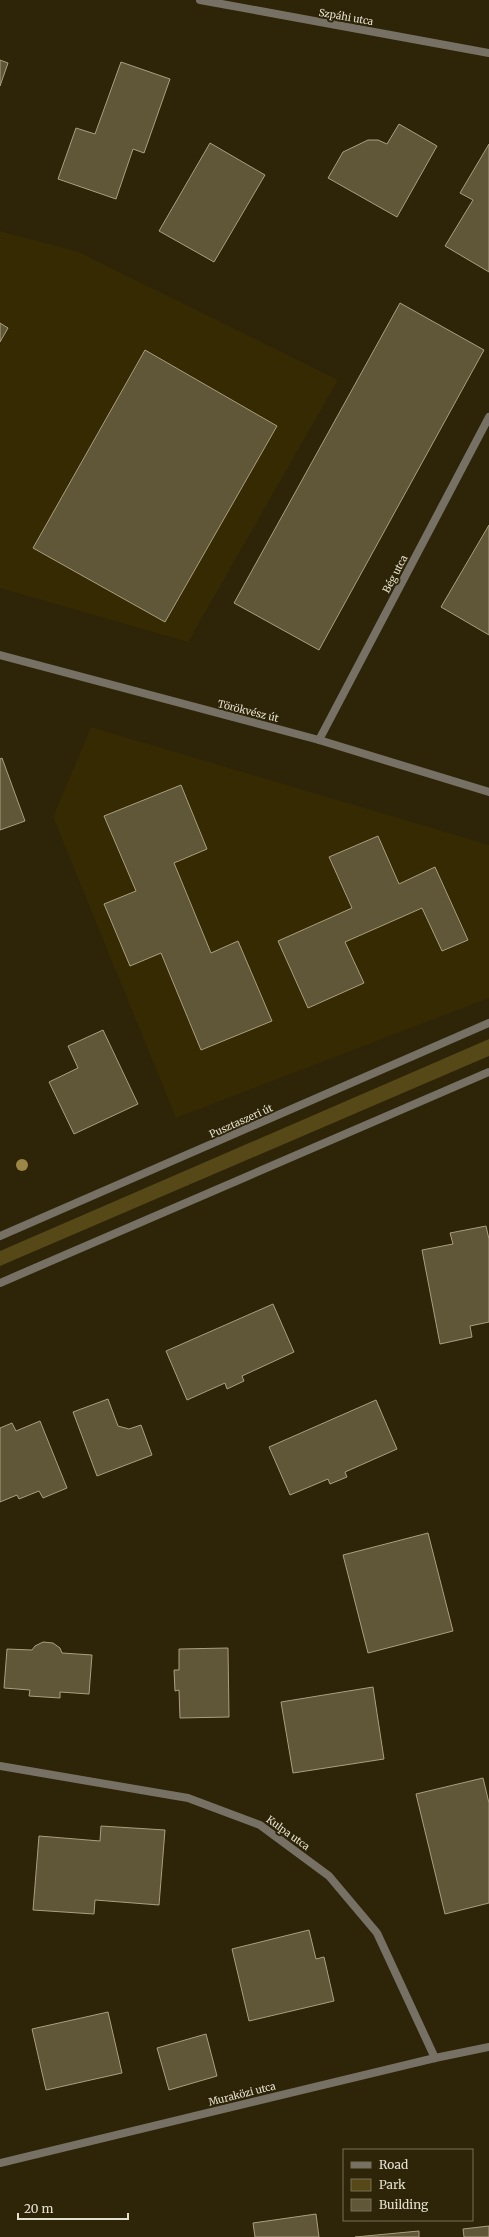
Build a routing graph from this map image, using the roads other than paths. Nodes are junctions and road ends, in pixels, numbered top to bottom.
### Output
1 (200, 0) edge
2 (489, 53) edge
3 (489, 417) edge
4 (0, 655) edge
5 (319, 740) junction
6 (489, 792) edge
7 (489, 1023) edge
8 (489, 1072) edge
9 (0, 1236) edge
10 (0, 1283) edge
11 (0, 1766) edge
12 (489, 2047) edge
13 (435, 2058) junction
14 (0, 2163) edge

1 - 2 street, Szpáhi utca
3 - 5 street, Bég utca
4 - 5 street, Törökvész út
5 - 6 street, Törökvész út
7 - 9 street, Pusztaszeri út
8 - 10 street
11 - 13 street, Kulpa utca
12 - 13 street, Muraközi utca
13 - 14 street, Muraközi utca

